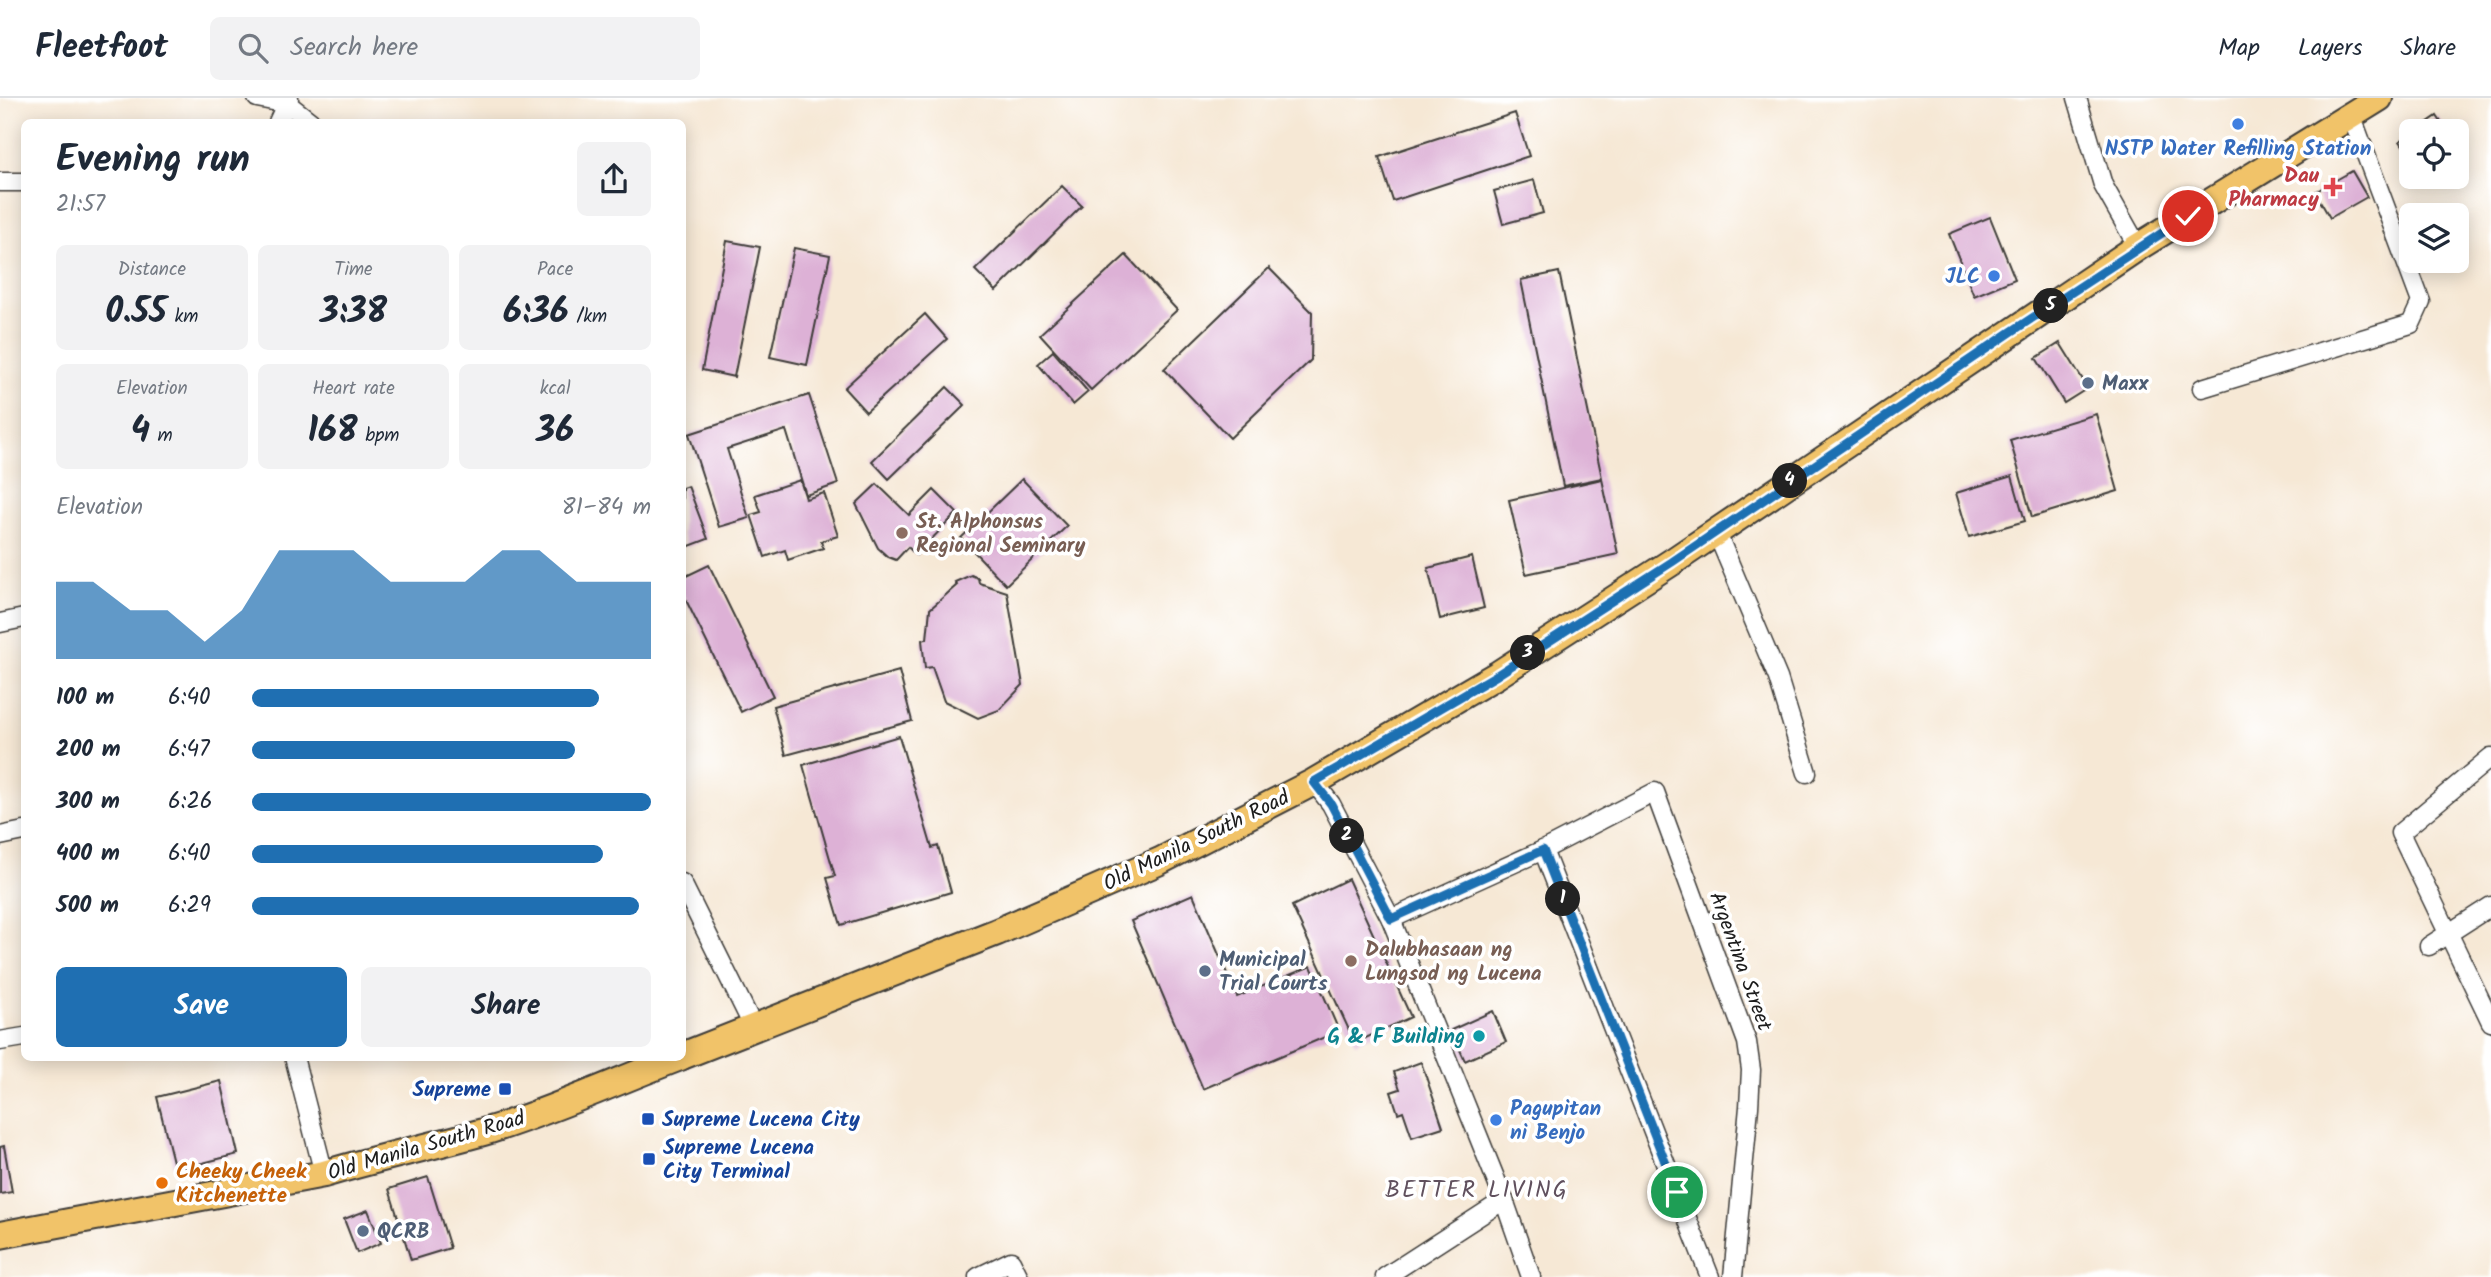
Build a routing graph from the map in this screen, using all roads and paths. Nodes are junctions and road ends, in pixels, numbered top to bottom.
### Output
1 (257, 98) edge
2 (2077, 98) edge
3 (2379, 98) edge
4 (289, 101) edge
5 (2351, 115) junction
6 (280, 119) edge
7 (308, 119) edge
8 (0, 182) edge
9 (21, 182) edge
10 (2138, 247) junction
11 (2202, 388) dead end
12 (1716, 531) junction
13 (21, 619) edge
14 (0, 623) edge
15 (2491, 757) edge
16 (1807, 773) dead end
17 (1314, 782) junction
18 (21, 832) edge
19 (0, 836) edge
20 (1543, 850) junction
21 (686, 891) edge
22 (2491, 906) edge
23 (1391, 919) junction
24 (2448, 934) junction
25 (2429, 946) dead end
26 (2491, 1022) edge
27 (754, 1028) junction
28 (21, 1038) edge
29 (0, 1041) edge
30 (686, 1054) edge
31 (295, 1061) edge
32 (669, 1061) edge
33 (324, 1174) junction
34 (1504, 1200) junction
35 (0, 1235) edge
36 (978, 1277) edge
37 (1019, 1277) edge
38 (1385, 1277) edge
39 (1531, 1277) edge
40 (1710, 1277) edge
41 (1732, 1277) edge

1 - 4 street
2 - 10 street
3 - 5 main road, Old Manila South Road
4 - 6 street
4 - 7 street
5 - 10 main road, Old Manila South Road
5 - 11 street
8 - 9 street
10 - 12 main road, Old Manila South Road
12 - 16 street
12 - 17 main road, Old Manila South Road
13 - 14 street
15 - 24 street
17 - 23 street
17 - 27 main road, Old Manila South Road
18 - 19 street
20 - 23 street
20 - 40 street
20 - 41 street, Argentina Street
21 - 27 street
22 - 24 street
23 - 34 street
24 - 25 street
24 - 26 street
27 - 30 main road, Old Manila South Road
28 - 29 street
31 - 33 street
32 - 33 main road, Old Manila South Road
33 - 35 main road, Old Manila South Road
34 - 38 street
34 - 39 street
36 - 37 street

